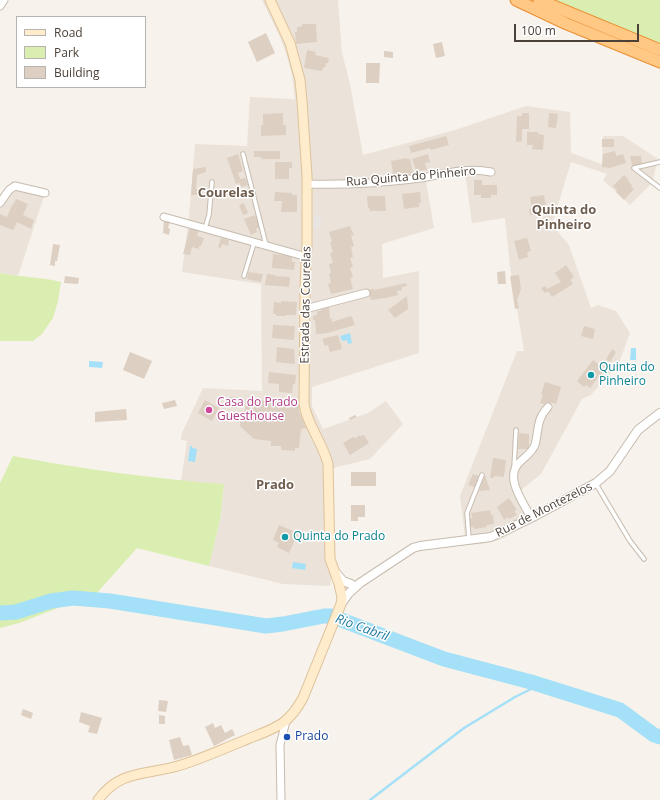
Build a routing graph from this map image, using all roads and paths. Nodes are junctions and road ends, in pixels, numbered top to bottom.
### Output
1 (4, 0) edge
2 (270, 0) edge
3 (516, 0) edge
4 (540, 0) edge
5 (0, 6) edge
6 (660, 50) edge
7 (660, 62) edge
8 (243, 154) dead end
9 (660, 162) edge
10 (490, 172) dead end
11 (212, 182) dead end
12 (307, 184) junction
13 (660, 188) edge
14 (45, 193) dead end
15 (0, 203) edge
16 (164, 216) dead end
17 (205, 228) junction
18 (254, 242) junction
19 (266, 245) junction
20 (307, 257) junction
21 (244, 276) dead end
22 (366, 293) dead end
23 (305, 309) junction
24 (548, 407) dead end
25 (660, 413) edge
26 (516, 430) dead end
27 (514, 473) junction
28 (482, 475) dead end
29 (596, 483) junction
30 (531, 518) junction
31 (470, 540) junction
32 (644, 559) dead end
33 (334, 571) junction
34 (352, 587) junction
35 (341, 590) junction
36 (340, 607) junction
37 (286, 721) junction
38 (98, 800) edge
39 (281, 800) edge

1 - 5 street
2 - 12 main road, Estrada das Courelas
3 - 7 highway
4 - 6 highway
8 - 19 lane
9 - 13 lane
10 - 12 street, Rua Quinta do Pinheiro
11 - 17 lane
12 - 20 main road, Estrada das Courelas
14 - 15 street
16 - 17 street
17 - 18 street
18 - 19 street
18 - 21 lane
19 - 20 street
20 - 23 main road, Estrada das Courelas
22 - 23 street
23 - 33 main road, Estrada das Courelas
24 - 27 street
25 - 29 street, Rua de Montezelos
26 - 27 lane
27 - 30 street
28 - 31 lane
29 - 30 street, Rua de Montezelos
29 - 32 lane
30 - 31 street, Rua de Montezelos
31 - 34 street, Rua de Montezelos
33 - 34 street
33 - 35 main road, Estrada das Courelas
34 - 35 street
34 - 36 street
35 - 36 main road, Estrada das Courelas
36 - 37 main road
37 - 38 main road
37 - 39 street

